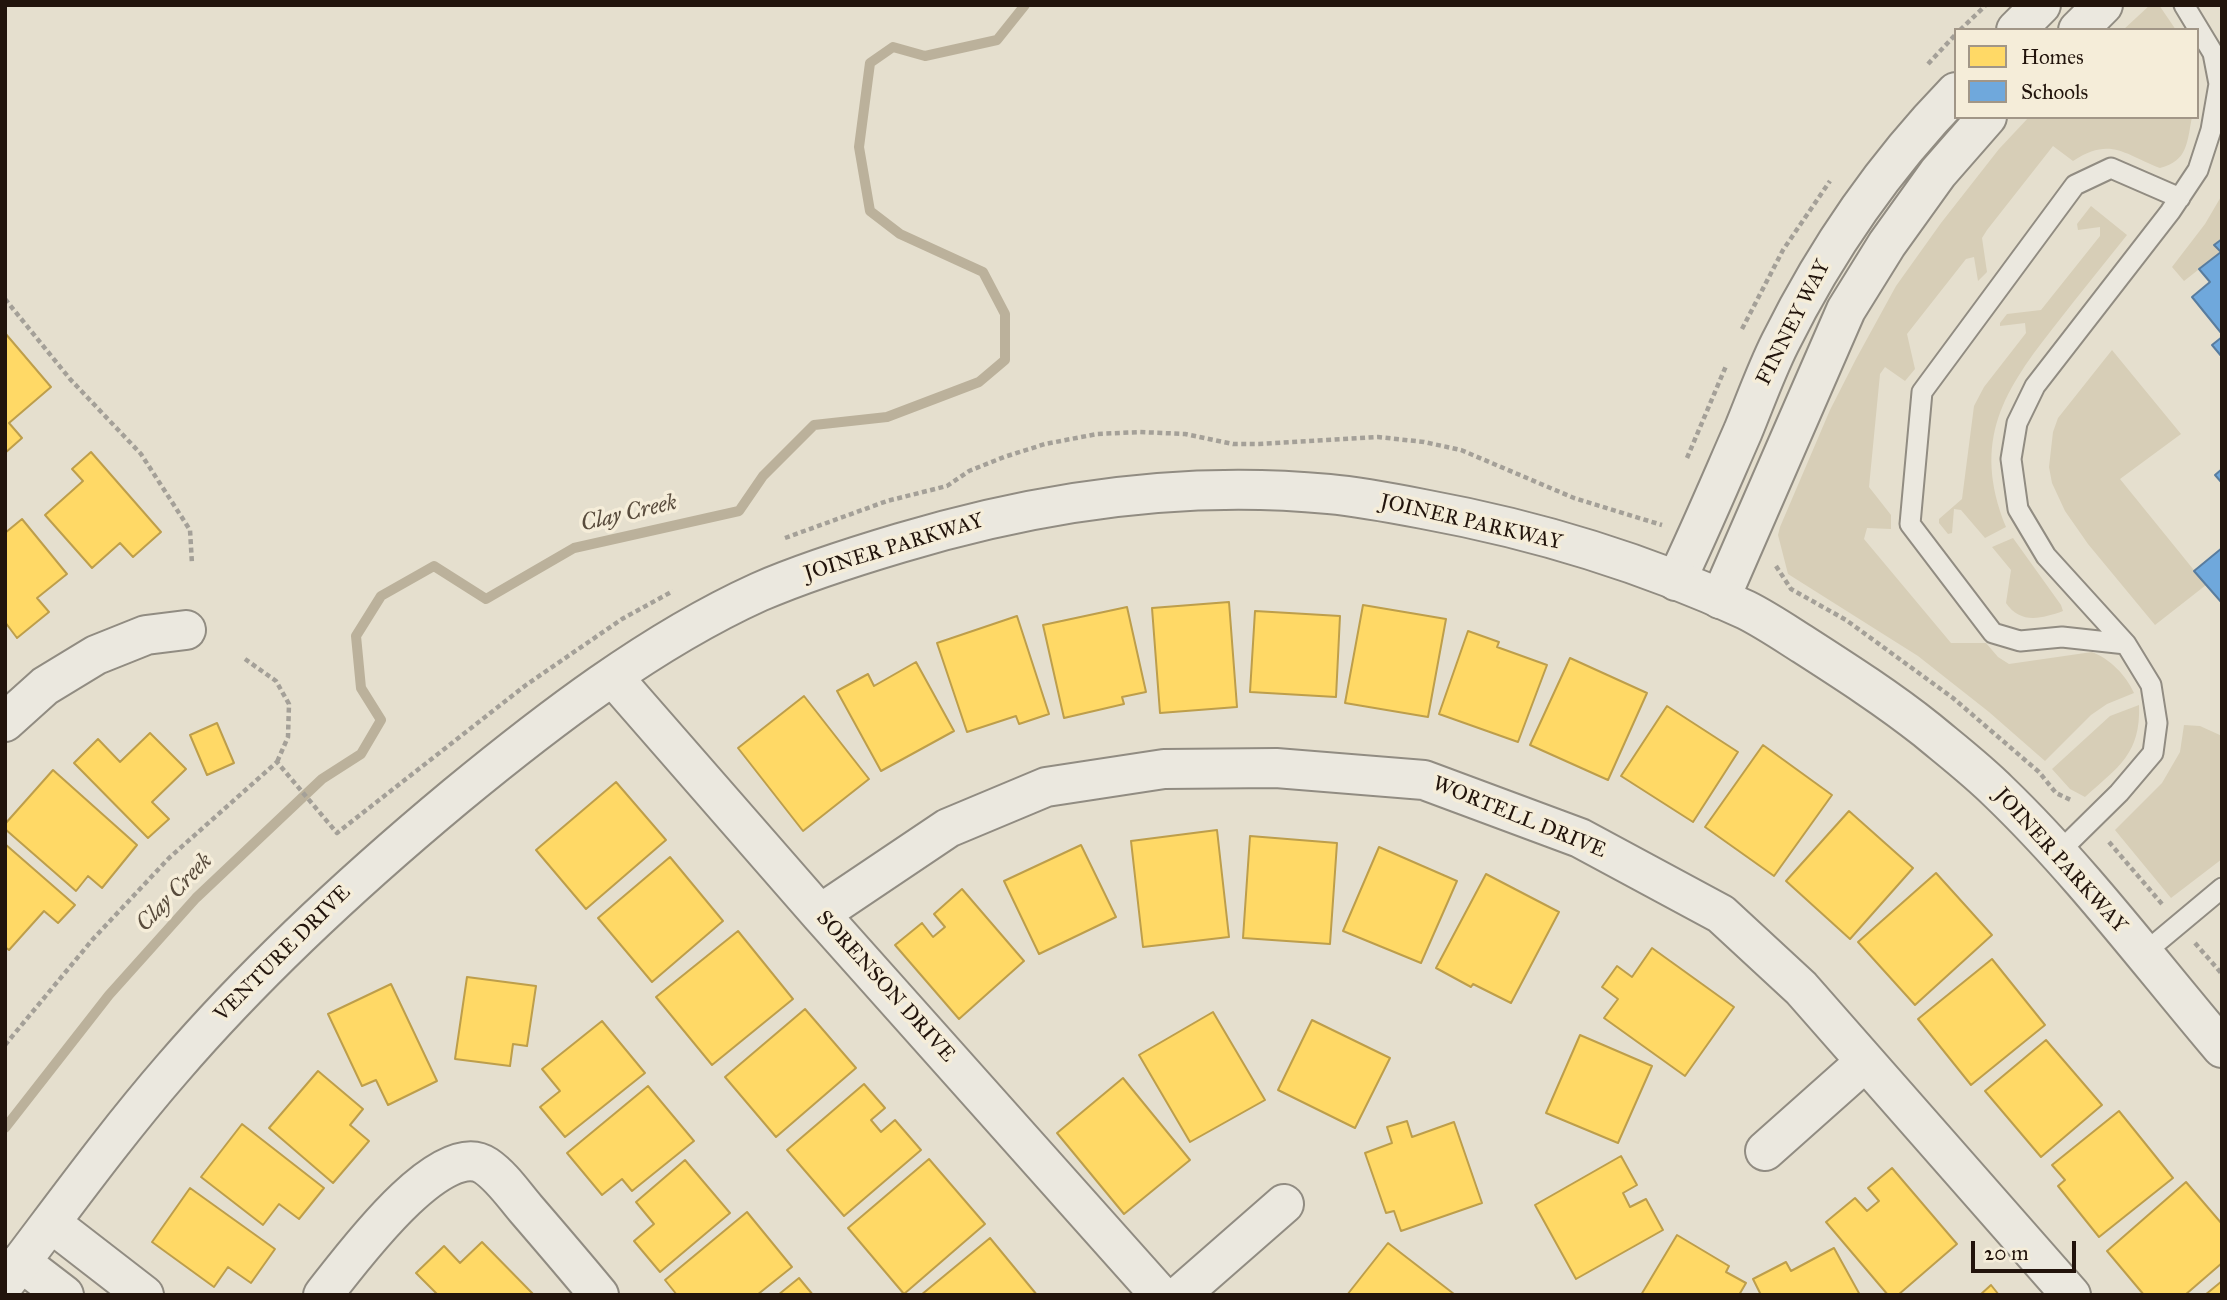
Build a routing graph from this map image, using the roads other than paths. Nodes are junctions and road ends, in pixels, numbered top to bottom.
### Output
1 (2041, 5) edge
2 (2103, 5) edge
3 (2184, 5) edge
4 (2018, 28) edge
5 (2080, 28) edge
6 (2198, 28) edge
7 (2199, 29) edge
8 (1954, 94) edge
9 (1985, 119) edge
10 (2180, 198) junction
11 (1676, 581) junction
12 (1720, 599) junction
13 (186, 630) dead end
14 (2126, 644) junction
15 (613, 677) junction
16 (9, 708) edge
17 (2058, 853) junction
18 (2222, 888) edge
19 (820, 914) junction
20 (2143, 954) junction
21 (2222, 1048) edge
22 (1865, 1062) junction
23 (1766, 1151) dead end
24 (1284, 1204) dead end
25 (51, 1223) junction
26 (13, 1273) edge
27 (64, 1295) edge
28 (144, 1295) edge
29 (323, 1295) edge
30 (599, 1295) edge
31 (1160, 1295) edge
32 (1180, 1295) edge
33 (2071, 1295) edge

1 - 4 street
2 - 5 street
3 - 6 lane
7 - 10 lane
8 - 11 street, FINNEY WAY
9 - 12 street, FINNEY WAY
10 - 14 lane
10 - 14 lane
11 - 12 street, JOINER PARKWAY
11 - 15 street, JOINER PARKWAY
12 - 17 street, JOINER PARKWAY
13 - 16 street
14 - 17 lane
15 - 19 street, SORENSON DRIVE
15 - 25 street, VENTURE DRIVE
17 - 20 street, JOINER PARKWAY
18 - 20 lane
19 - 22 street, WORTELL DRIVE
19 - 31 street, SORENSON DRIVE
20 - 21 street, JOINER PARKWAY
22 - 23 street
22 - 33 street, WORTELL DRIVE
24 - 32 street
25 - 26 street, VENTURE DRIVE
25 - 28 street
26 - 27 street
29 - 30 street

